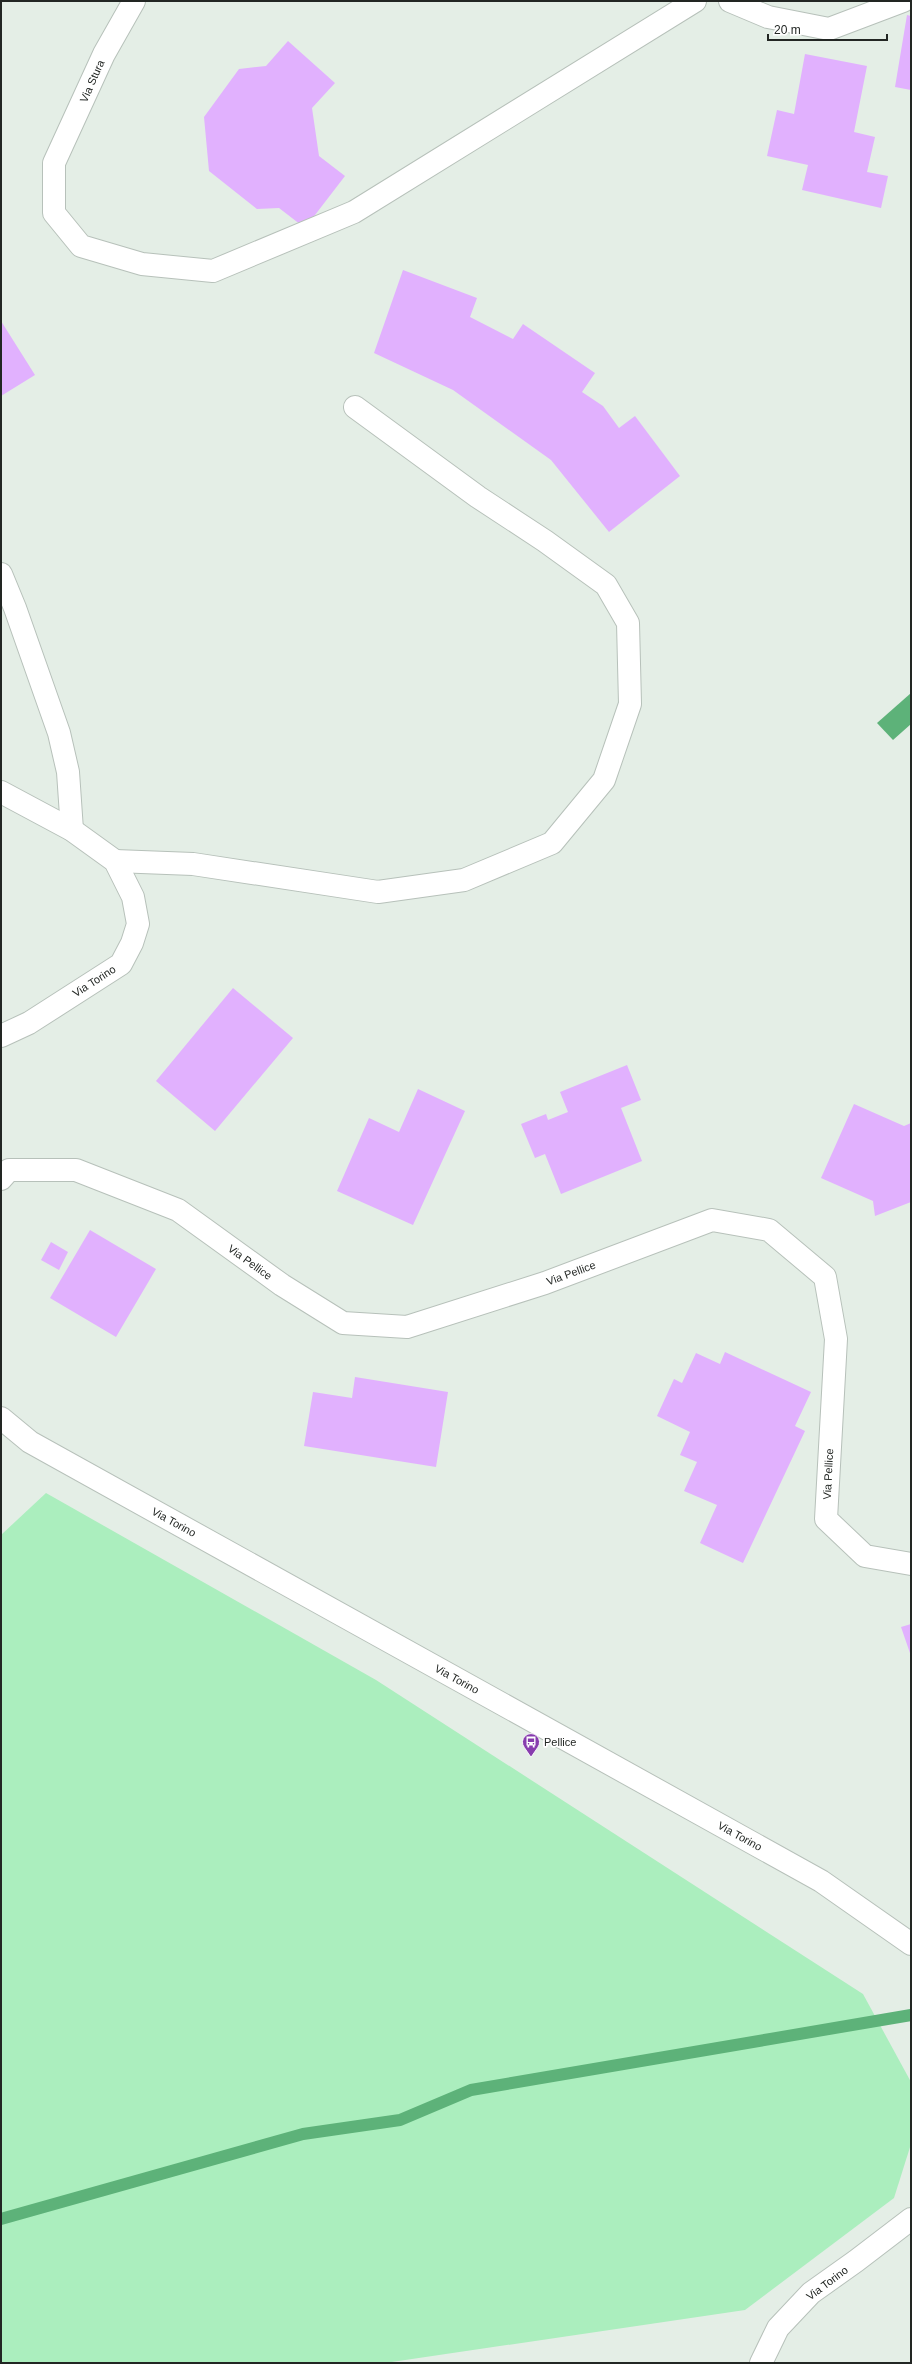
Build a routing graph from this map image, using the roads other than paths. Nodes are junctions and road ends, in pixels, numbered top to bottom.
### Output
1 (134, 1) edge
2 (695, 1) edge
3 (730, 1) edge
4 (903, 1) edge
5 (355, 407) dead end
6 (1, 574) edge
7 (1, 792) edge
8 (72, 830) junction
9 (115, 861) junction
10 (1, 1036) edge
11 (1, 1179) edge
12 (1, 1418) edge
13 (911, 1564) edge
14 (911, 1944) edge
15 (911, 2218) edge
16 (761, 2363) edge

1 - 2 street, Via Stura
3 - 4 street
5 - 9 street
6 - 8 street
7 - 8 street, Via Torino
8 - 9 street, Via Torino
9 - 10 street, Via Torino
11 - 13 street, Via Pellice
12 - 14 street, Via Torino
15 - 16 street, Via Torino

